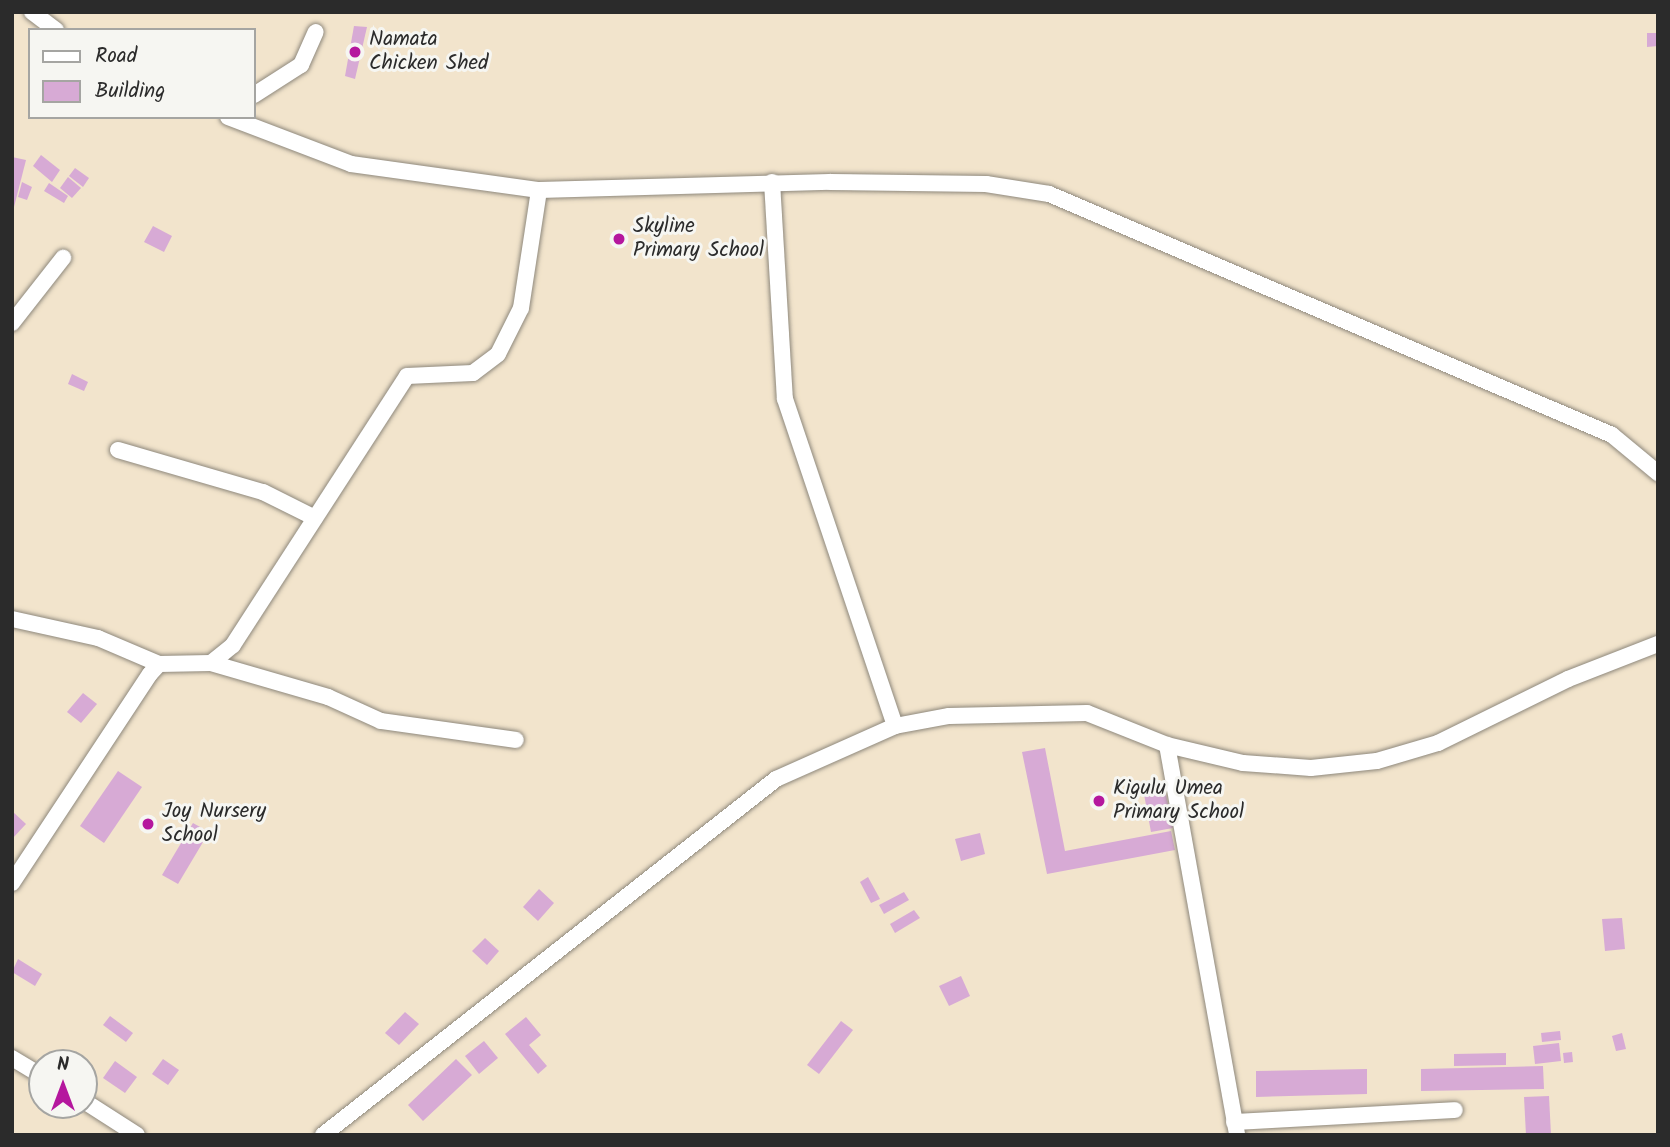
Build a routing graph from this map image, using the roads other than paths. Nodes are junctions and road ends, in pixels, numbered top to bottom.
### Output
1 (32, 12) edge
2 (53, 28) edge
3 (316, 32) dead end
4 (256, 93) edge
5 (233, 119) edge
6 (772, 182) junction
7 (540, 190) junction
8 (63, 258) dead end
9 (12, 323) edge
10 (118, 450) dead end
11 (1658, 473) edge
12 (315, 519) junction
13 (12, 619) edge
14 (1658, 644) edge
15 (211, 663) junction
16 (159, 664) junction
17 (895, 726) junction
18 (516, 740) dead end
19 (1167, 745) junction
20 (12, 883) edge
21 (12, 1058) edge
22 (28, 1068) edge
23 (98, 1110) edge
24 (1455, 1110) dead end
25 (1235, 1131) edge
26 (136, 1135) edge
27 (323, 1135) edge

1 - 2 street
3 - 4 street
5 - 7 street
6 - 7 street
6 - 11 street
6 - 17 street
7 - 12 street
8 - 9 street
10 - 12 street
12 - 15 street
13 - 16 street
14 - 19 street
15 - 16 street
15 - 18 street
16 - 20 street
17 - 19 street
17 - 27 street
19 - 25 street
21 - 22 street
23 - 26 street
24 - 25 street

